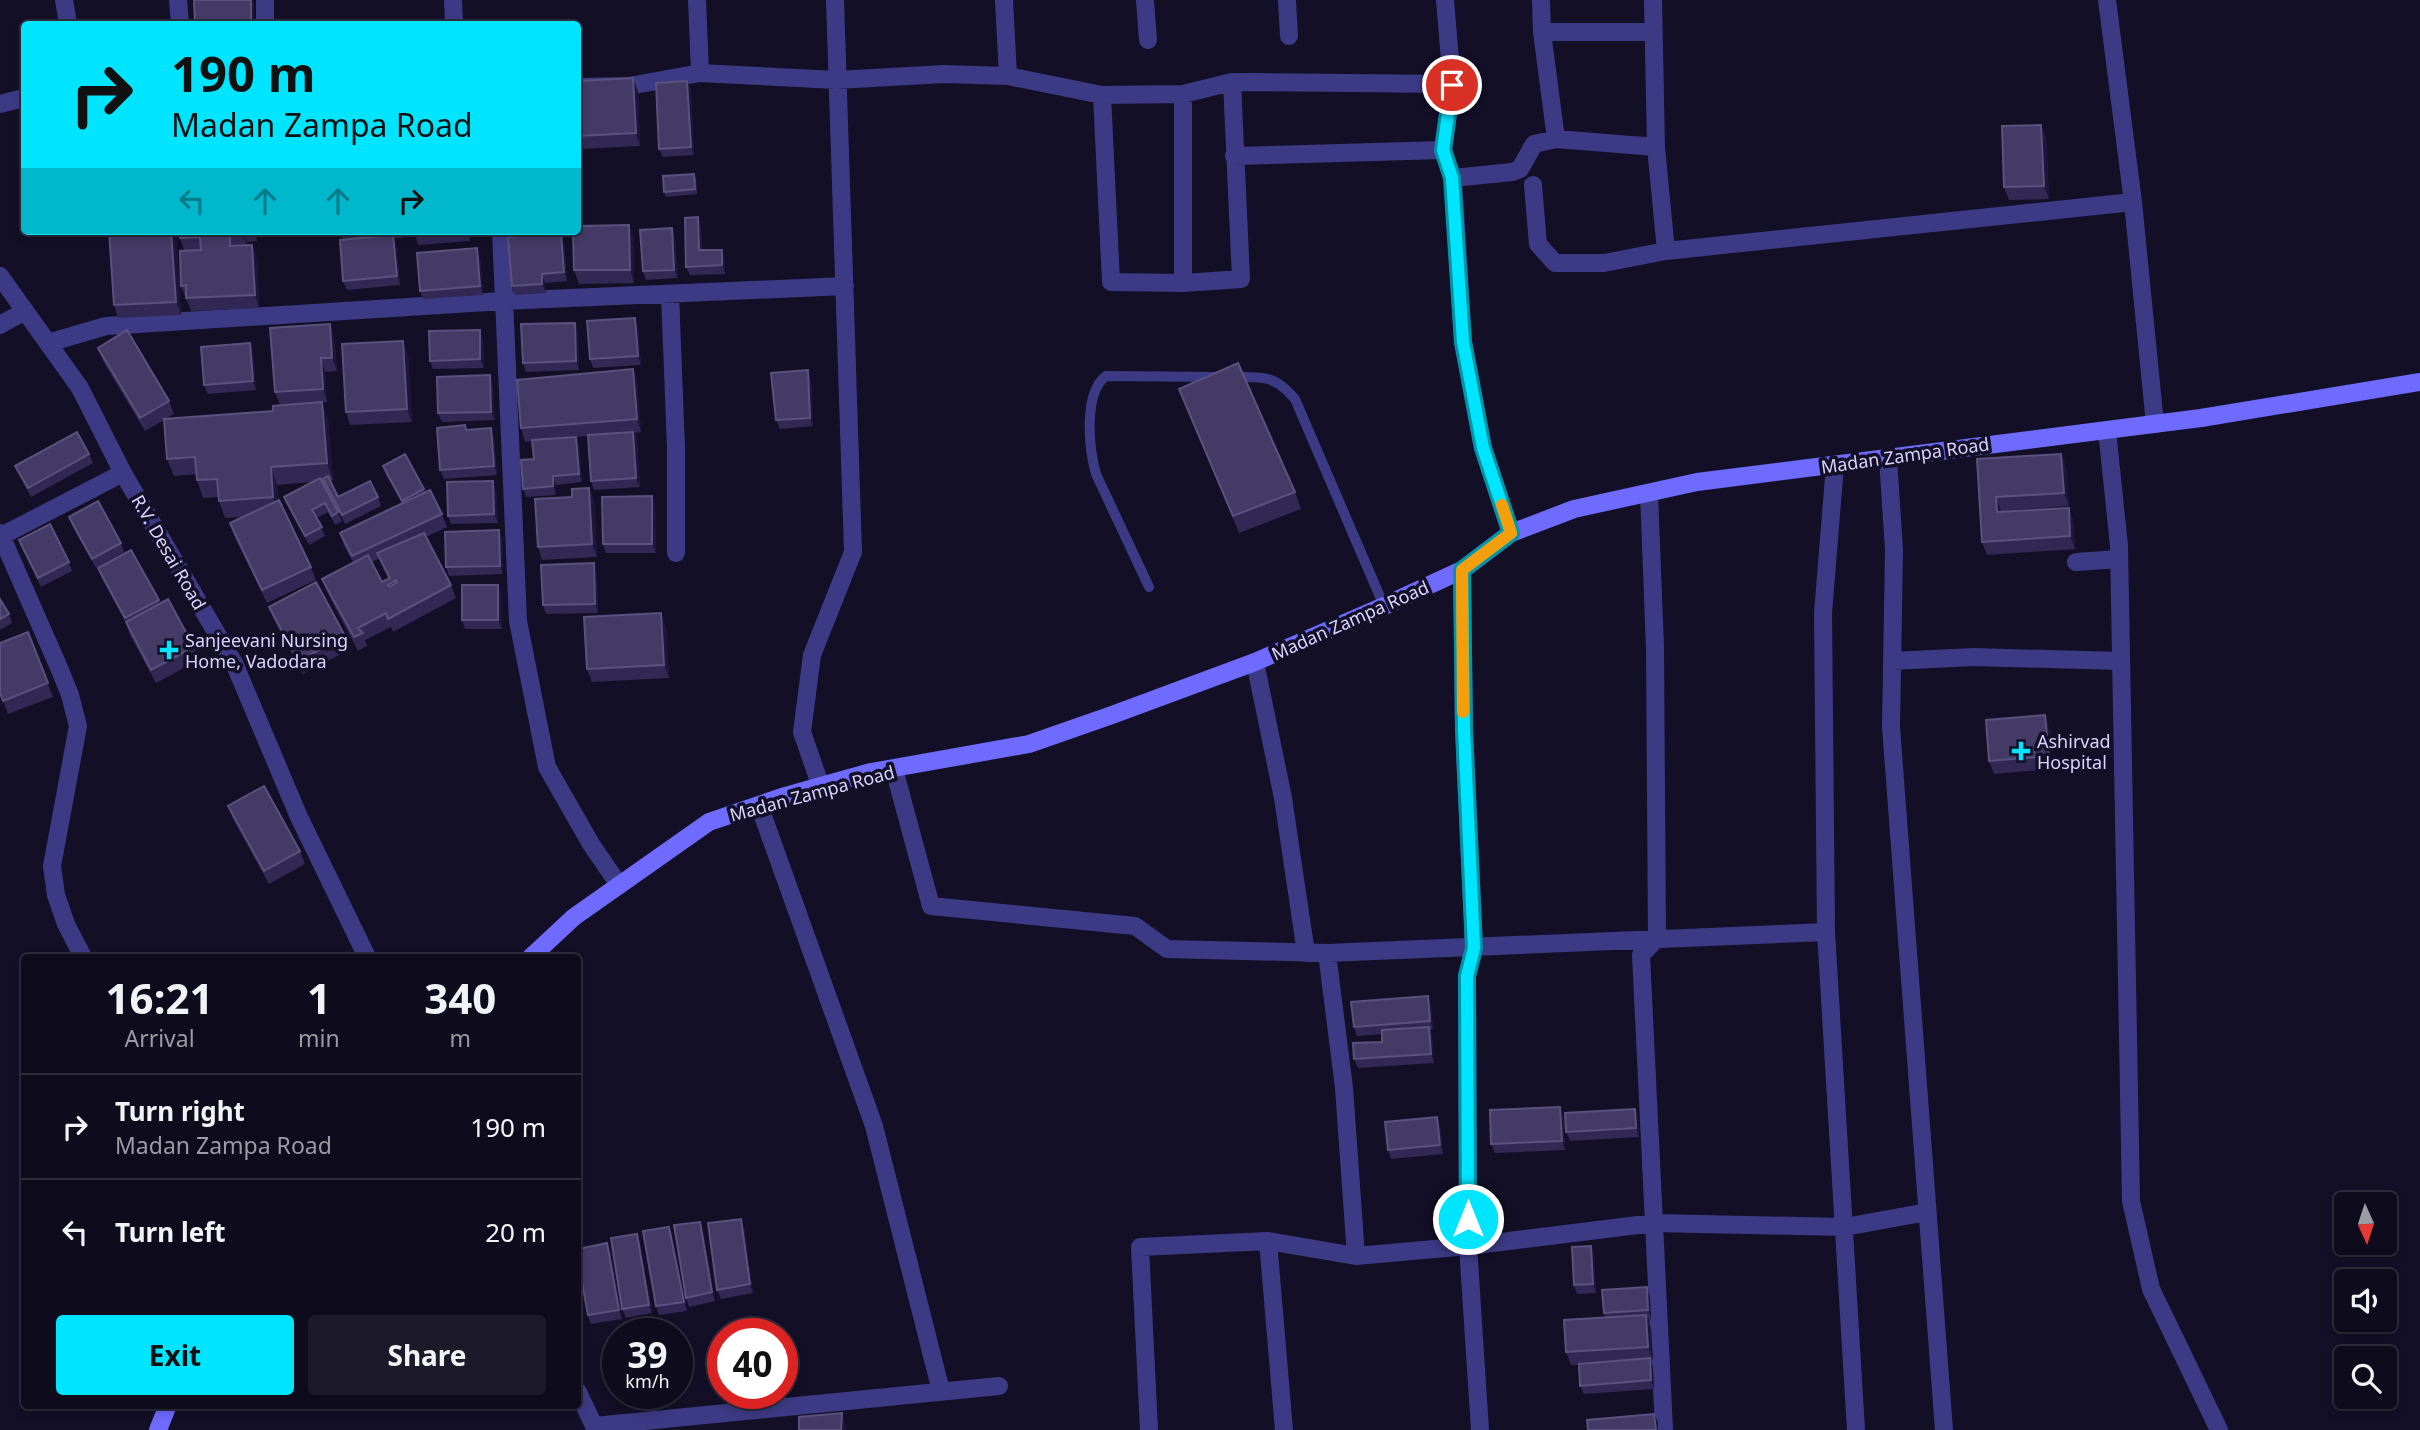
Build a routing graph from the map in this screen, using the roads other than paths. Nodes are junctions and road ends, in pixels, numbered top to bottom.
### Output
1 (64, 0) edge
2 (178, 0) edge
3 (265, 0) edge
4 (453, 0) edge
5 (697, 0) edge
6 (835, 0) edge
7 (1004, 0) edge
8 (1145, 0) edge
9 (1287, 0) edge
10 (1445, 0) edge
11 (1541, 0) edge
12 (1653, 0) edge
13 (2107, 0) edge
14 (68, 21) edge
15 (180, 21) edge
16 (265, 21) edge
17 (454, 21) edge
18 (1542, 32) junction
19 (1653, 32) junction
20 (1289, 36) dead end
21 (1148, 40) dead end
22 (701, 73) junction
23 (1009, 76) junction
24 (837, 80) junction
25 (1233, 82) junction
26 (1452, 85) junction
27 (581, 87) edge
28 (1182, 94) junction
29 (1102, 95) junction
30 (21, 100) edge
31 (0, 104) edge
32 (1556, 139) junction
33 (1656, 147) junction
34 (1443, 150) junction
35 (1234, 156) junction
36 (1452, 178) junction
37 (1533, 185) dead end
38 (2133, 202) junction
39 (501, 235) edge
40 (1666, 251) junction
41 (0, 276) edge
42 (1183, 283) junction
43 (845, 286) junction
44 (670, 294) junction
45 (503, 301) junction
46 (25, 311) junction
47 (0, 325) edge
48 (48, 343) junction
49 (2420, 382) edge
50 (2155, 424) junction
51 (2106, 429) junction
52 (1888, 458) junction
53 (1835, 465) junction
54 (123, 473) junction
55 (1648, 493) junction
56 (1511, 533) junction
57 (1, 535) edge
58 (676, 553) dead end
59 (2119, 559) junction
60 (2076, 562) dead end
61 (1462, 570) junction
62 (1149, 587) dead end
63 (1384, 606) junction
64 (1892, 661) junction
65 (2121, 661) junction
66 (1255, 663) junction
67 (894, 769) junction
68 (821, 787) junction
69 (759, 805) junction
70 (619, 885) junction
71 (1826, 932) junction
72 (1657, 938) junction
73 (1474, 948) junction
74 (1306, 953) junction
75 (1327, 953) junction
76 (81, 954) edge
77 (366, 954) edge
78 (534, 954) edge
79 (1927, 1212) junction
80 (1654, 1223) junction
81 (1845, 1227) junction
82 (1268, 1241) junction
83 (1468, 1246) junction
84 (1356, 1256) junction
85 (999, 1386) dead end
86 (940, 1391) junction
87 (581, 1398) edge
88 (166, 1409) edge
89 (595, 1428) edge
90 (158, 1430) edge
91 (1149, 1430) edge
92 (1284, 1430) edge
93 (1480, 1430) edge
94 (1664, 1430) edge
95 (1856, 1430) edge
96 (1944, 1430) edge
97 (2219, 1430) edge

1 - 14 street
2 - 15 street
3 - 16 street
4 - 17 street
5 - 22 street
6 - 24 street
7 - 23 street
8 - 21 street
9 - 20 street
10 - 26 street
11 - 18 street
12 - 19 street
13 - 38 street
18 - 19 street
18 - 32 street
19 - 33 street
22 - 24 street
22 - 27 street
23 - 24 street
23 - 29 street
24 - 43 street
25 - 26 street
25 - 28 street
25 - 35 street
26 - 34 street
28 - 29 street
28 - 42 street
29 - 42 street
30 - 31 street
32 - 33 street
32 - 36 street
33 - 40 street
34 - 35 street
34 - 36 street
35 - 42 street
36 - 56 street
37 - 40 street
38 - 40 street
38 - 50 street
39 - 45 street
41 - 46 street, R.V. Desai Road
43 - 44 street
43 - 68 street
44 - 45 street
44 - 58 street
45 - 48 street
45 - 70 street
46 - 47 street
46 - 48 street, R.V. Desai Road
48 - 54 street, R.V. Desai Road
49 - 50 main road, Madan Zampa Road
50 - 51 main road, Madan Zampa Road
51 - 52 main road, Madan Zampa Road
51 - 59 street
52 - 53 main road, Madan Zampa Road
52 - 64 street
53 - 55 main road, Madan Zampa Road
53 - 71 street
54 - 57 street
54 - 77 street, R.V. Desai Road
55 - 56 main road, Madan Zampa Road
55 - 72 street
56 - 61 main road, Madan Zampa Road
57 - 76 street
59 - 60 street
59 - 65 street
61 - 63 main road, Madan Zampa Road
61 - 73 street
62 - 63 lane
63 - 66 main road, Madan Zampa Road
64 - 65 street
64 - 79 street
65 - 97 street
66 - 67 main road, Madan Zampa Road
66 - 74 street
67 - 68 main road, Madan Zampa Road
67 - 74 street
68 - 69 main road, Madan Zampa Road
69 - 70 main road, Madan Zampa Road
69 - 86 street
70 - 78 main road, Madan Zampa Road
71 - 72 street
71 - 81 street
72 - 73 street
72 - 80 street
73 - 75 street
73 - 83 street
74 - 75 street
75 - 84 street
79 - 81 street
79 - 96 street
80 - 81 street
80 - 83 street
80 - 94 street
81 - 95 street
82 - 84 street
82 - 91 street
82 - 92 street
83 - 84 street
83 - 93 street
85 - 86 street
86 - 89 street
87 - 89 street
88 - 90 main road

